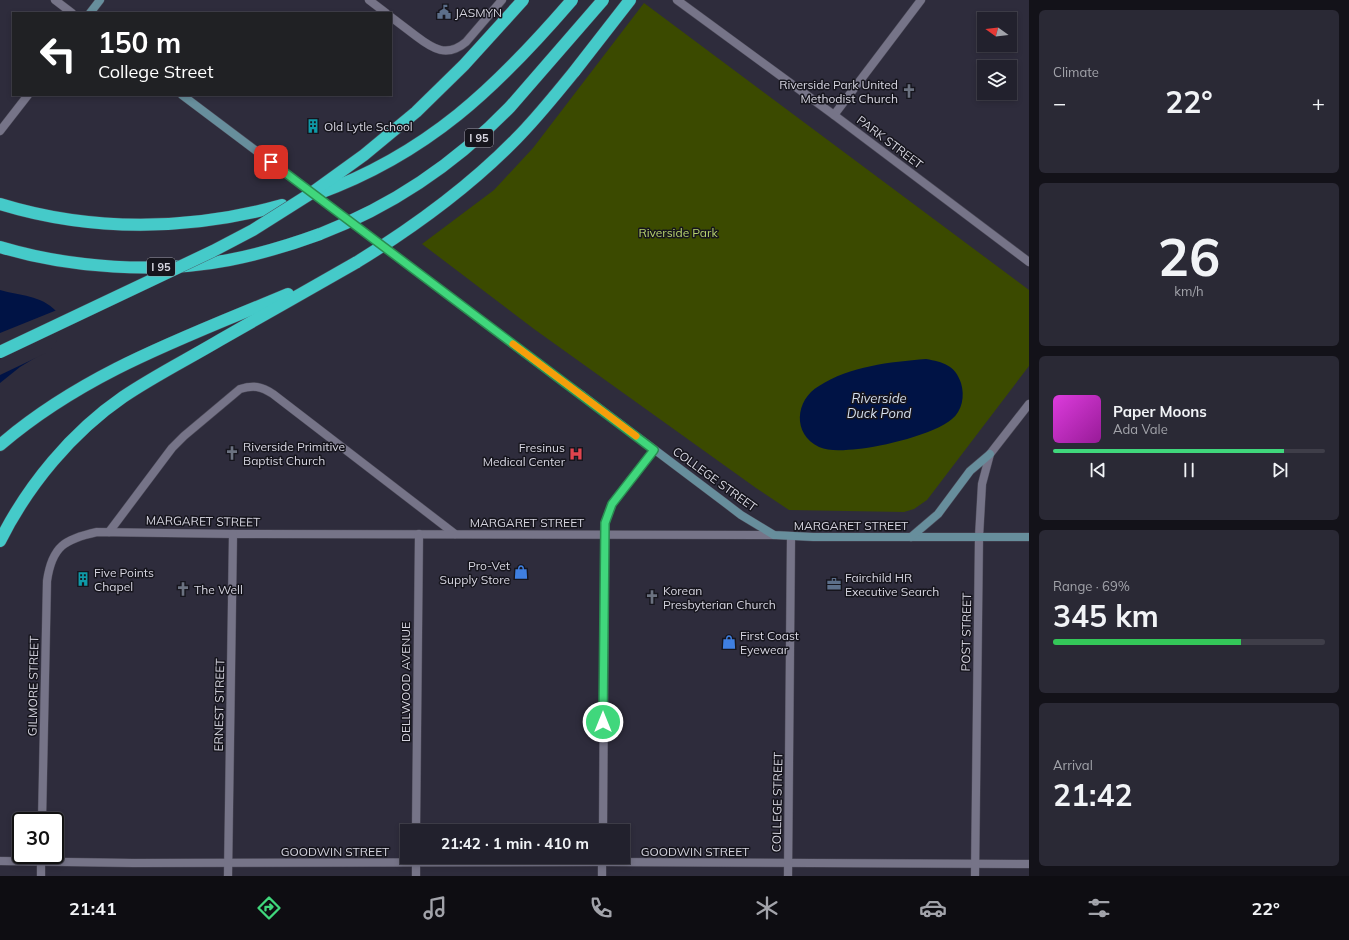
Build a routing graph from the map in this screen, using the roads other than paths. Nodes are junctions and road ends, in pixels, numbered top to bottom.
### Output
1 (55, 0) edge
2 (100, 0) edge
3 (369, 0) edge
4 (502, 0) edge
5 (523, 0) edge
6 (572, 0) edge
7 (603, 0) edge
8 (630, 0) edge
9 (677, 0) edge
10 (921, 0) edge
11 (71, 12) edge
12 (91, 12) edge
13 (385, 12) edge
14 (392, 18) edge
15 (27, 96) edge
16 (183, 96) edge
17 (834, 115) junction
18 (0, 131) edge
19 (2, 205) edge
20 (0, 247) edge
21 (0, 254) edge
22 (68, 262) junction
23 (357, 262) junction
24 (1029, 262) edge
25 (0, 352) edge
26 (566, 384) joint
27 (582, 395) joint
28 (1029, 404) edge
29 (0, 445) edge
30 (654, 450) junction
31 (990, 454) junction
32 (108, 532) junction
33 (233, 534) junction
34 (419, 534) junction
35 (455, 534) junction
36 (604, 534) junction
37 (774, 535) junction
38 (791, 537) junction
39 (911, 537) junction
40 (979, 537) junction
41 (1029, 537) edge
42 (0, 540) edge
43 (55, 553) joint
44 (42, 812) edge
45 (416, 824) edge
46 (602, 824) edge
47 (64, 859) edge
48 (12, 860) edge
49 (400, 860) edge
50 (0, 861) edge
51 (630, 861) edge
52 (228, 863) junction
53 (41, 864) edge
54 (416, 864) edge
55 (602, 864) edge
56 (788, 864) junction
57 (975, 864) junction
58 (1029, 864) edge
59 (41, 876) edge
60 (228, 876) edge
61 (416, 876) edge
62 (602, 876) edge
63 (788, 876) edge
64 (975, 876) edge

1 - 11 street
2 - 12 main road
3 - 13 street
4 - 14 street
5 - 25 highway, bridge
6 - 19 highway, I 95, bridge
7 - 22 highway, I 95, bridge
8 - 23 highway, bridge
9 - 17 street, PARK STREET
10 - 17 street
15 - 18 street
16 - 26 main road, COLLEGE STREET
17 - 24 street, PARK STREET
20 - 22 highway, I 95
21 - 22 highway
23 - 29 highway
23 - 42 highway
26 - 27 street, COLLEGE STREET
27 - 30 main road, COLLEGE STREET
28 - 31 street, POST STREET
30 - 36 street
30 - 37 main road, COLLEGE STREET
31 - 39 main road
31 - 40 street, POST STREET
32 - 33 street, MARGARET STREET
32 - 35 street
32 - 43 street, MARGARET STREET
33 - 34 street, MARGARET STREET
33 - 52 street, ERNEST STREET
34 - 35 street, MARGARET STREET
34 - 45 street, DELLWOOD AVENUE
35 - 36 street, MARGARET STREET
36 - 37 street, MARGARET STREET
36 - 46 street
37 - 38 main road, MARGARET STREET
38 - 39 main road, MARGARET STREET
38 - 56 street, COLLEGE STREET
39 - 40 main road, MARGARET STREET
40 - 41 main road, MARGARET STREET
40 - 57 street, POST STREET
43 - 44 street, GILMORE STREET
47 - 52 street, GOODWIN STREET
48 - 50 street, GOODWIN STREET
49 - 52 street, GOODWIN STREET
51 - 56 street, GOODWIN STREET
52 - 60 street, ERNEST STREET
53 - 59 street
54 - 61 street
55 - 62 street
56 - 57 street, GOODWIN STREET
56 - 63 street, COLLEGE STREET
57 - 58 street, GOODWIN STREET
57 - 64 street, POST STREET

